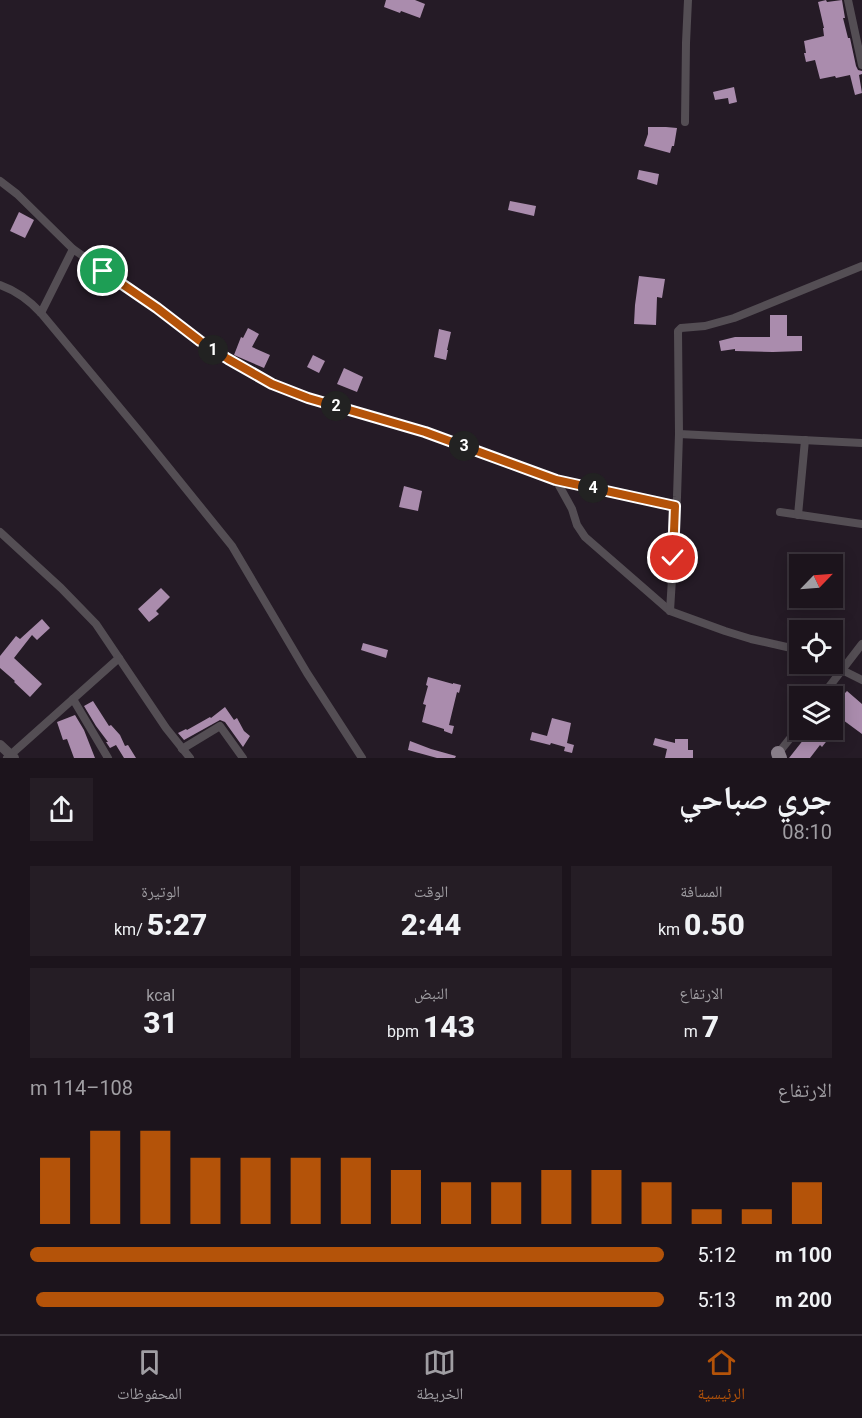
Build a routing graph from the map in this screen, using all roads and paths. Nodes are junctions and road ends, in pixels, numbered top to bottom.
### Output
1 (688, 0) edge
2 (848, 0) edge
3 (862, 65) edge
4 (685, 122) dead end
5 (0, 181) edge
6 (73, 249) junction
7 (862, 266) edge
8 (0, 285) edge
9 (41, 313) junction
10 (679, 434) junction
11 (805, 440) junction
12 (862, 443) edge
13 (556, 480) junction
14 (675, 506) junction
15 (780, 512) dead end
16 (798, 515) junction
17 (862, 524) edge
18 (0, 532) edge
19 (670, 611) junction
20 (862, 644) edge
21 (789, 648) edge
22 (119, 658) junction
23 (843, 669) edge
24 (843, 670) edge
25 (839, 674) edge
26 (862, 680) edge
27 (830, 686) edge
28 (73, 699) junction
29 (789, 740) edge
30 (0, 745) edge
31 (182, 749) junction
32 (777, 756) edge
33 (11, 757) edge
34 (108, 758) edge
35 (190, 758) edge
36 (243, 758) edge
37 (362, 758) edge

1 - 4 street
2 - 3 street
5 - 6 street
6 - 9 street
6 - 13 street
7 - 10 street
8 - 9 street
9 - 37 street
10 - 11 street
10 - 14 street
11 - 12 street
11 - 16 street
13 - 14 street
13 - 19 street
14 - 19 street
15 - 16 street
16 - 17 street
18 - 22 street
19 - 21 street
20 - 23 street
22 - 28 street
22 - 31 street
24 - 26 street
25 - 27 street
28 - 33 street
28 - 34 street
29 - 32 street
30 - 33 street
31 - 35 street
31 - 36 street

